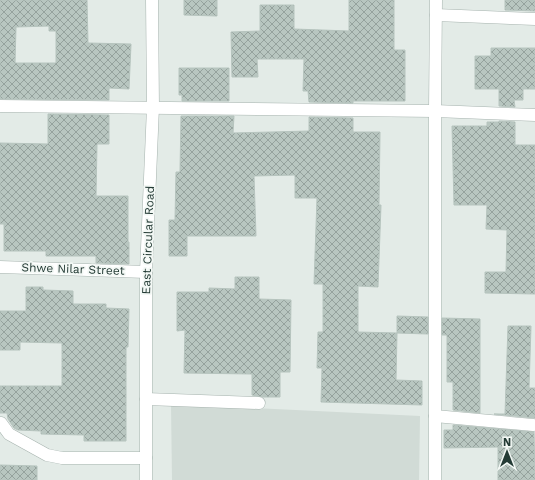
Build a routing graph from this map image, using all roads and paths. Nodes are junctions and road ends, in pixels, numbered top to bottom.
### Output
1 (152, 0) edge
2 (436, 0) edge
3 (436, 15) junction
4 (535, 19) edge
5 (0, 106) edge
6 (153, 107) junction
7 (435, 111) junction
8 (535, 115) edge
9 (0, 267) edge
10 (146, 272) junction
11 (146, 399) junction
12 (259, 403) dead end
13 (435, 416) junction
14 (0, 423) edge
15 (534, 425) dead end
16 (146, 458) junction
17 (146, 480) edge
18 (435, 480) edge

1 - 6 street, East Circular Road
2 - 3 street
3 - 4 street
3 - 7 street
5 - 6 street
6 - 7 street
6 - 10 street, East Circular Road
7 - 8 street
7 - 13 street
9 - 10 street, Shwe Nilar Street
10 - 11 street, East Circular Road
11 - 12 street
11 - 16 street, East Circular Road
13 - 15 street
13 - 18 street
14 - 16 street
16 - 17 street, East Circular Road

